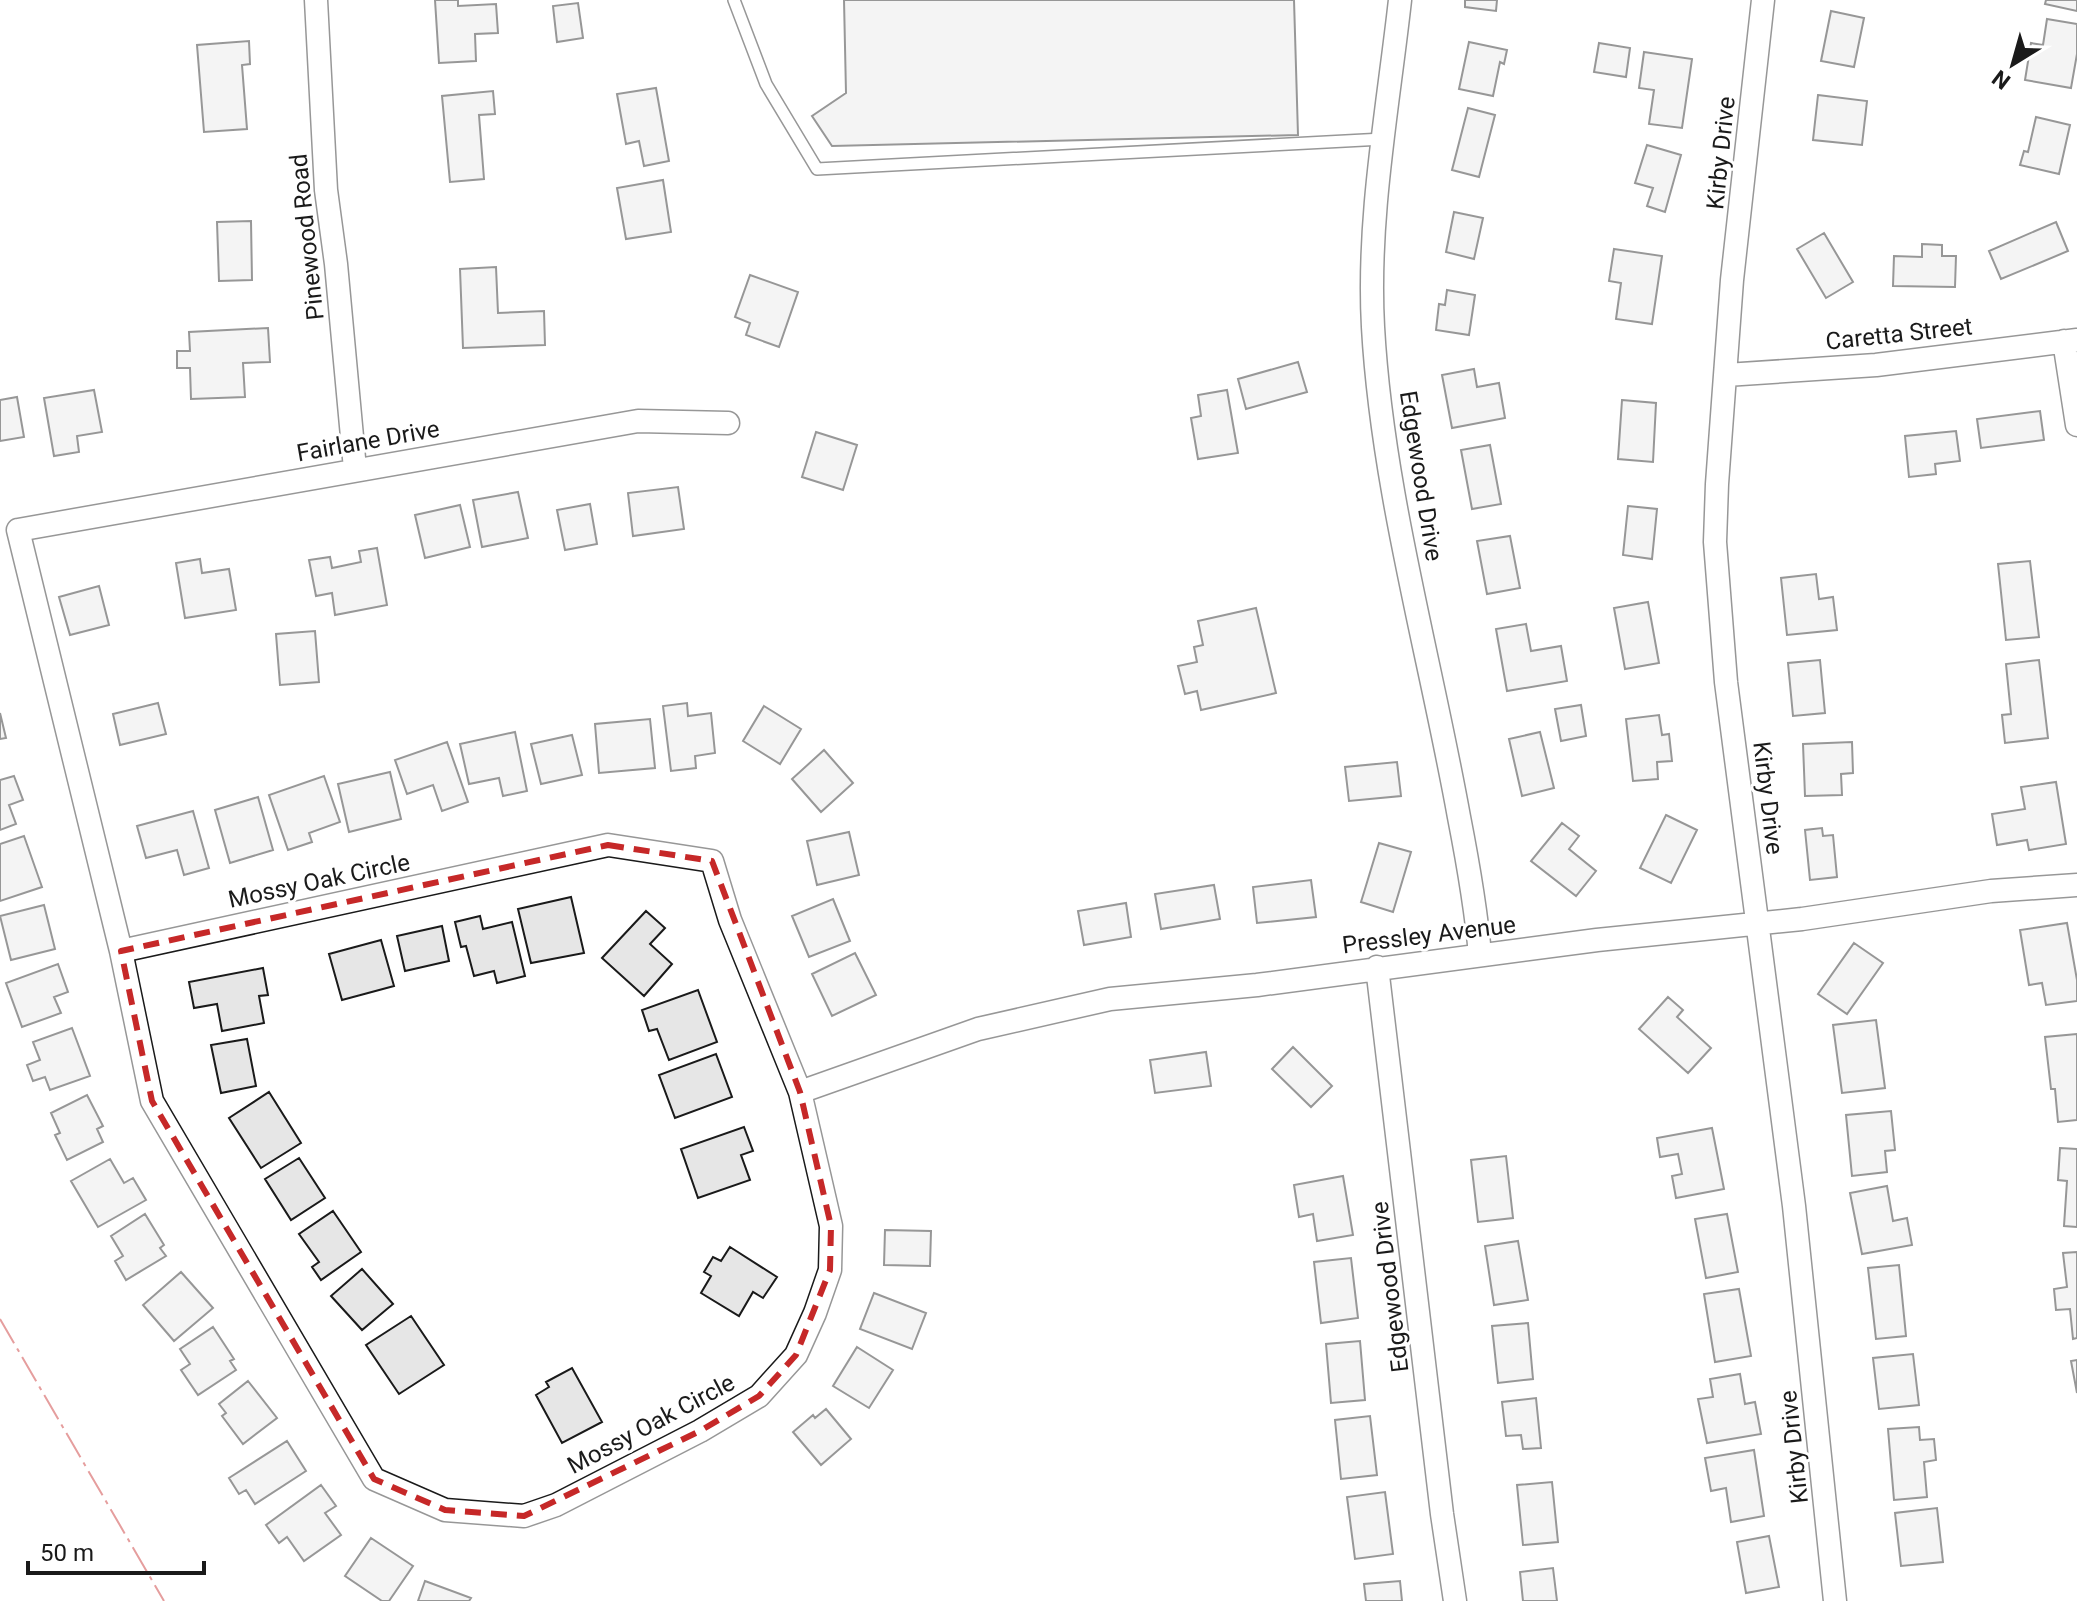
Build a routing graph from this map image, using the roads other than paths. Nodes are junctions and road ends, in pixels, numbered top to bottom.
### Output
1 (316, 0) edge
2 (734, 0) edge
3 (1400, 0) edge
4 (1763, 0) edge
5 (1384, 139) junction
6 (2071, 340) edge
7 (1726, 375) junction
8 (728, 423) dead end
9 (2077, 425) edge
10 (355, 469) junction
11 (18, 530) joint
12 (2077, 885) edge
13 (1758, 923) junction
14 (121, 951) junction
15 (1480, 955) junction
16 (1377, 967) junction
17 (800, 1092) junction
18 (1455, 1601) edge
19 (1835, 1601) edge

1 - 10 street, Pinewood Road
2 - 5 lane
3 - 5 street, Edgewood Drive
4 - 7 street, Kirby Drive
5 - 15 street, Edgewood Drive
6 - 7 street, Caretta Street
6 - 9 street
7 - 13 street, Kirby Drive
8 - 10 street, Fairlane Drive
10 - 11 street, Fairlane Drive
11 - 14 street, Mossy Oak Circle
12 - 13 street, Pressley Avenue
13 - 15 street, Pressley Avenue
13 - 19 street, Kirby Drive
14 - 17 street, Mossy Oak Circle
14 - 17 street, Mossy Oak Circle
15 - 16 street, Pressley Avenue
16 - 17 street, Pressley Avenue
16 - 18 street, Edgewood Drive

